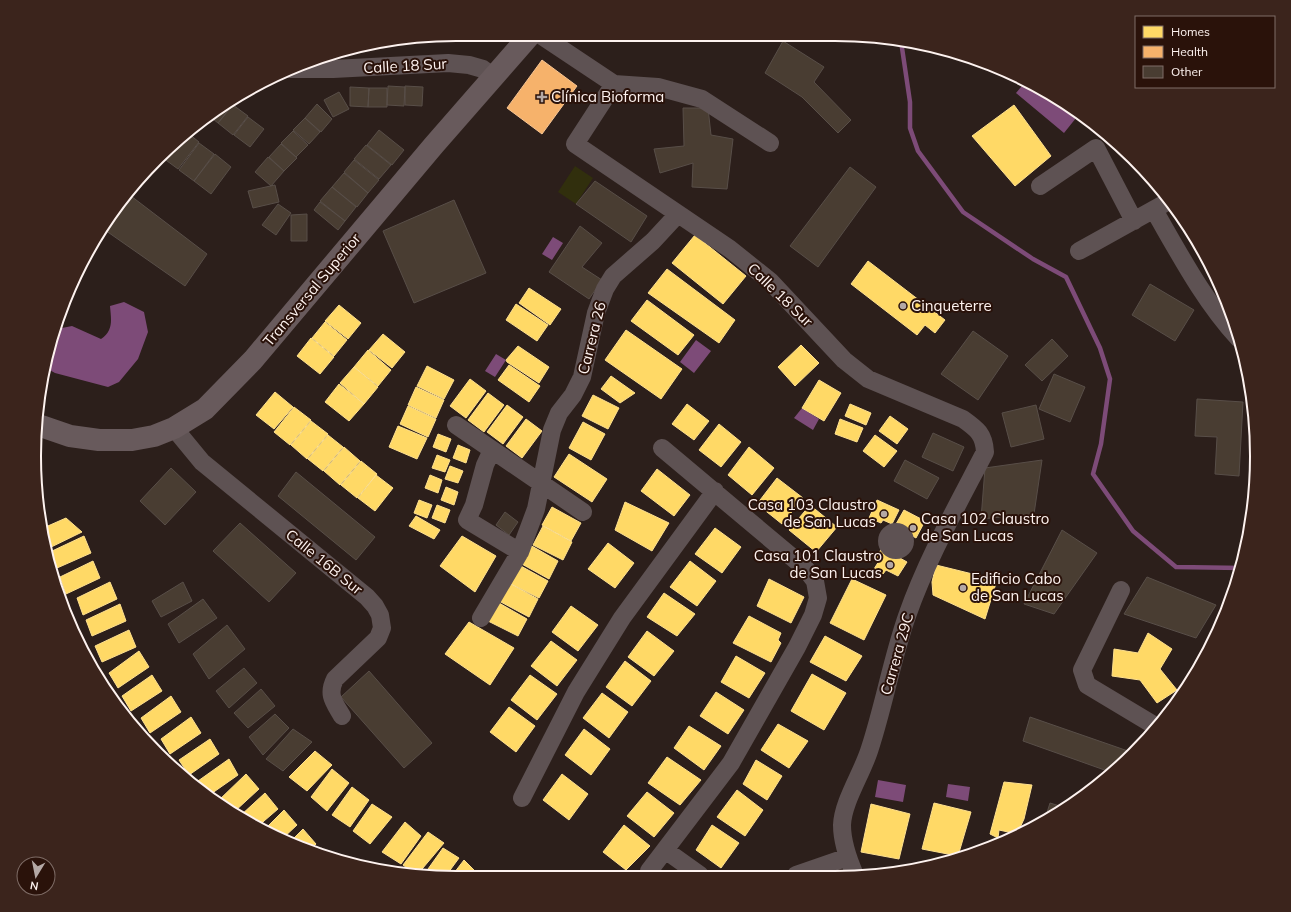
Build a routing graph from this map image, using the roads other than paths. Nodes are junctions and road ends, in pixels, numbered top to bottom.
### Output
1 (525, 41) edge
2 (550, 41) edge
3 (307, 69) edge
4 (494, 76) junction
5 (614, 84) junction
6 (770, 144) dead end
7 (1040, 186) dead end
8 (1165, 204) edge
9 (1154, 210) junction
10 (678, 214) junction
11 (1134, 221) junction
12 (1079, 250) dead end
13 (1230, 329) edge
14 (456, 425) dead end
15 (42, 426) edge
16 (174, 428) junction
17 (984, 441) joint
18 (662, 448) dead end
19 (492, 450) junction
20 (542, 484) junction
21 (715, 491) junction
22 (583, 512) dead end
23 (901, 548) dead end
24 (520, 552) junction
25 (928, 564) junction
26 (1121, 590) dead end
27 (481, 618) dead end
28 (342, 716) dead end
29 (1152, 724) edge
30 (522, 798) dead end
31 (665, 850) junction
32 (848, 857) junction
33 (853, 870) edge
34 (649, 871) dead end
35 (693, 871) edge
36 (808, 871) edge

1 - 4 main road, Transversal Superior
2 - 5 street
3 - 4 street, Calle 18 Sur
4 - 16 main road, Transversal Superior
5 - 6 street
5 - 10 street, Calle 18 Sur
7 - 11 street
8 - 9 street
9 - 11 street
9 - 13 street
10 - 17 street, Calle 18 Sur
10 - 20 street, Carrera 26
11 - 12 street
14 - 19 street
15 - 16 main road, Transversal Superior
16 - 28 street, Calle 16B Sur
17 - 25 street, Carrera 29C
18 - 21 street
19 - 20 street
19 - 24 street
20 - 22 street
20 - 24 street, Carrera 26
21 - 30 street
21 - 31 street
23 - 25 street
24 - 27 street, Carrera 26
25 - 32 street, Carrera 29C
26 - 29 street
31 - 34 street
31 - 35 street
32 - 33 street, Carrera 29C
32 - 36 street

